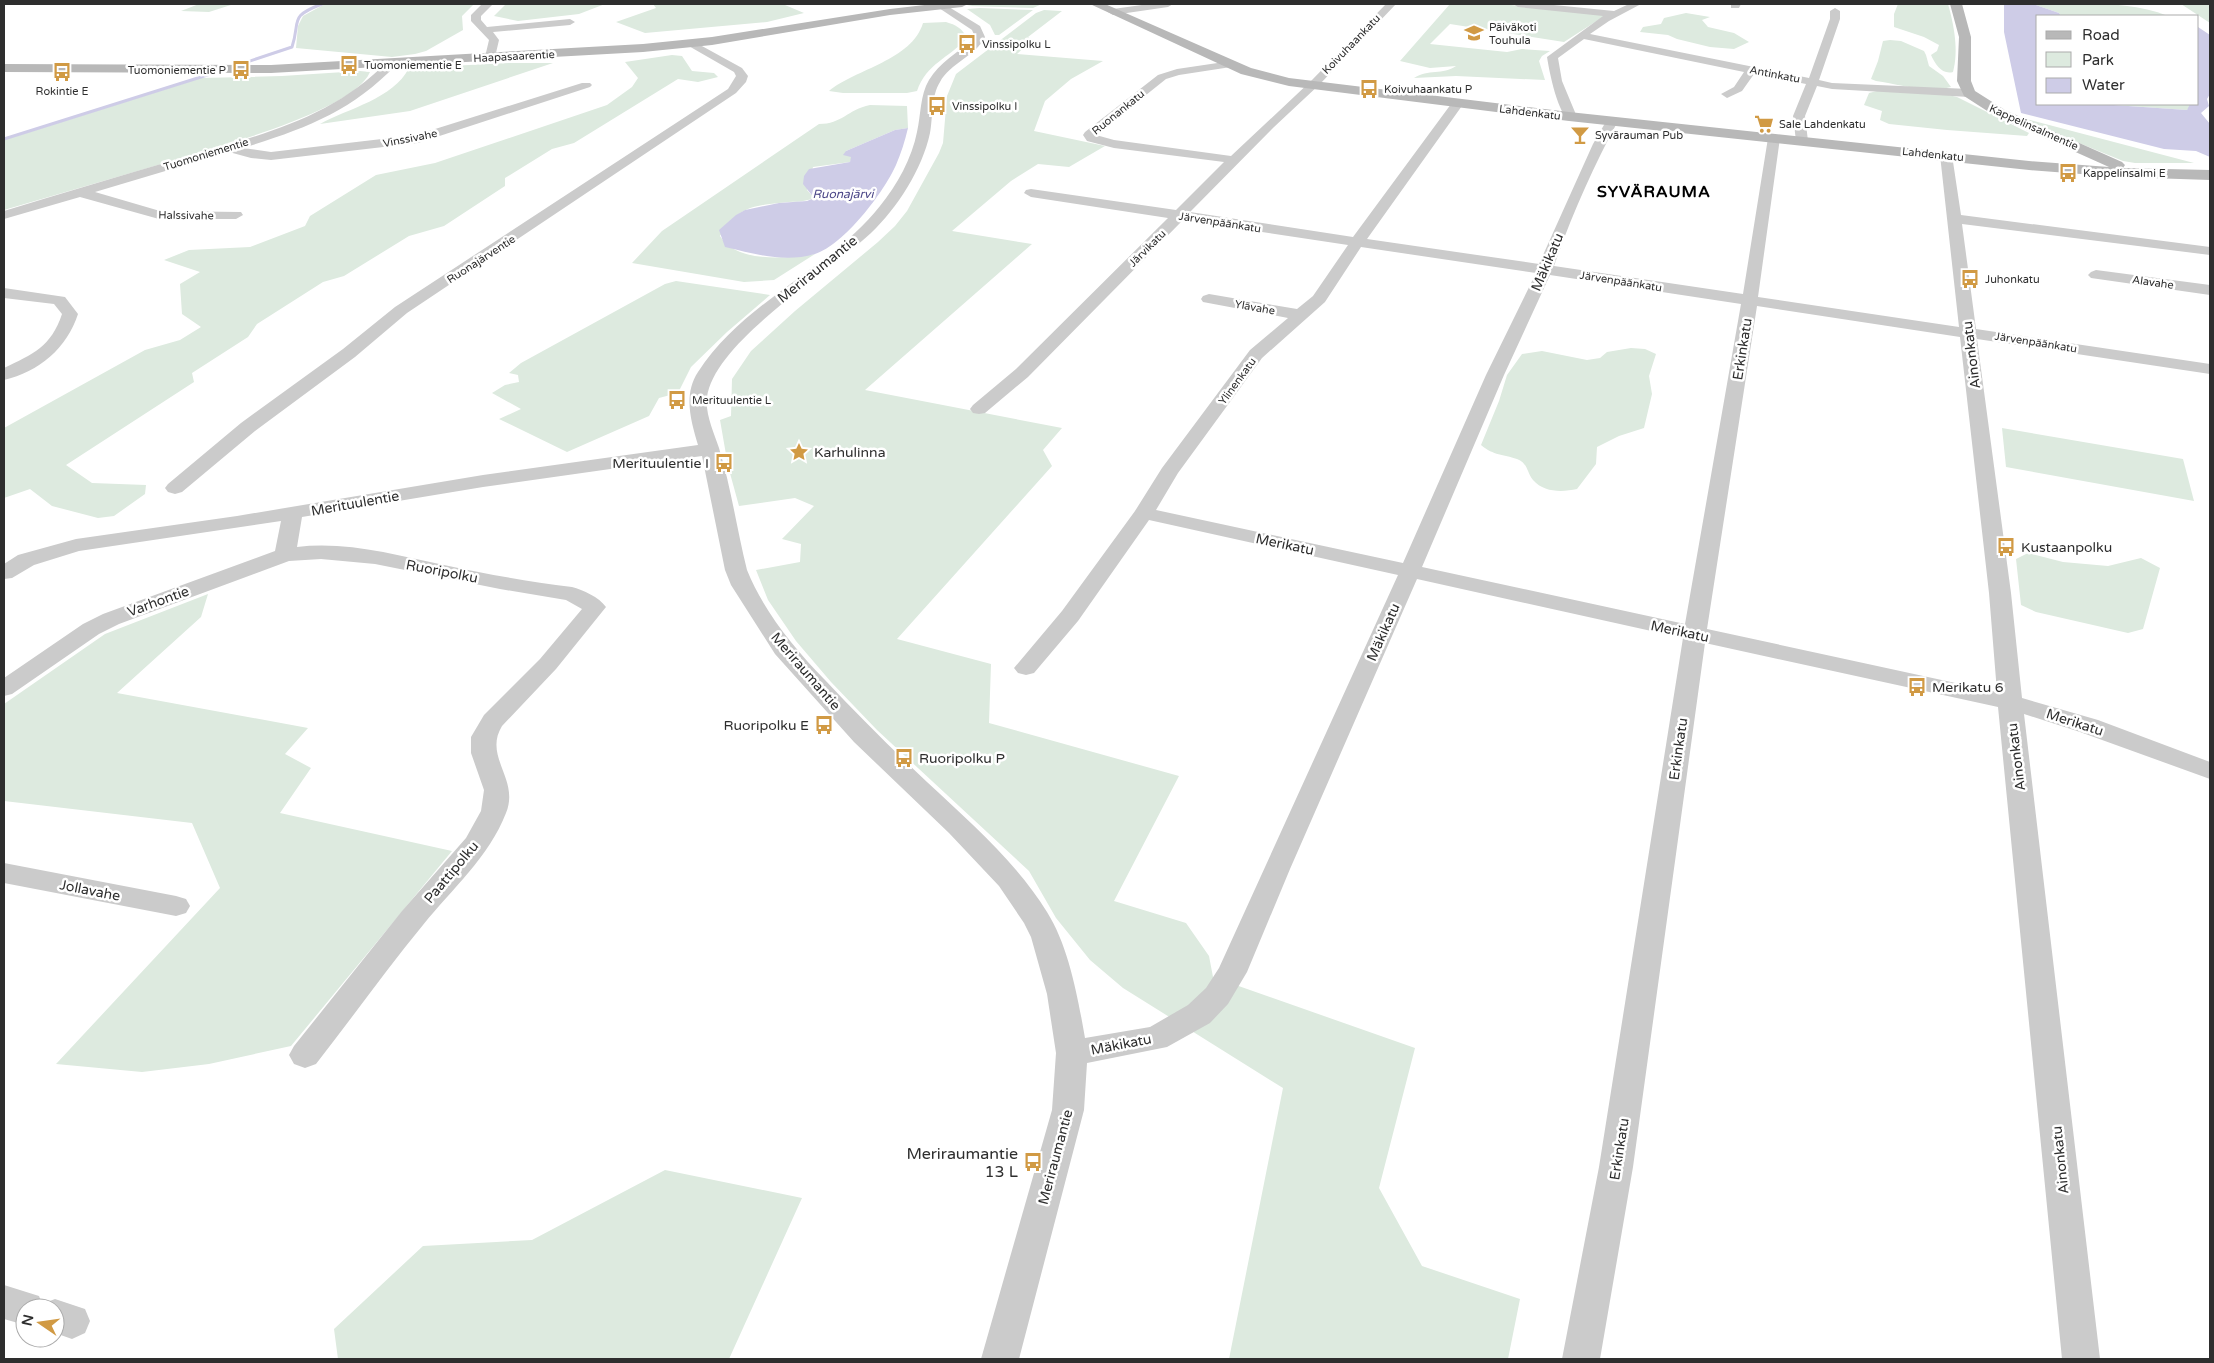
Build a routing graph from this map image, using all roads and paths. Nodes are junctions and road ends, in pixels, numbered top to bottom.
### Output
1 (488, 4) edge
2 (962, 4) edge
3 (1096, 4) edge
4 (1168, 4) edge
5 (1391, 4) edge
6 (1518, 4) edge
7 (1636, 4) edge
8 (1956, 4) edge
9 (940, 5) edge
10 (1835, 11) dead end
11 (1112, 12) junction
12 (1614, 14) junction
13 (570, 22) dead end
14 (486, 30) junction
15 (1583, 36) junction
16 (691, 43) junction
17 (490, 57) junction
18 (392, 63) junction
19 (1231, 64) junction
20 (4, 68) edge
21 (1752, 69) junction
22 (1814, 82) junction
23 (586, 85) dead end
24 (1312, 85) junction
25 (1969, 93) junction
26 (1727, 94) dead end
27 (1458, 103) junction
28 (1571, 117) junction
29 (1612, 121) junction
30 (1774, 138) junction
31 (1802, 141) junction
32 (228, 148) junction
33 (1946, 156) junction
34 (1234, 160) junction
35 (2129, 173) junction
36 (2210, 175) edge
37 (79, 192) junction
38 (1032, 193) dead end
39 (4, 215) edge
40 (236, 215) dead end
41 (1180, 216) junction
42 (1955, 219) junction
43 (1357, 242) junction
44 (2210, 251) edge
45 (1545, 270) junction
46 (2096, 275) dead end
47 (2210, 290) edge
48 (4, 293) edge
49 (1209, 299) dead end
50 (1750, 300) junction
51 (1302, 315) junction
52 (1968, 332) junction
53 (2210, 368) edge
54 (4, 375) edge
55 (979, 409) dead end
56 (710, 449) junction
57 (175, 488) dead end
58 (293, 513) junction
59 (1144, 513) junction
60 (285, 555) junction
61 (1411, 571) junction
62 (4, 573) edge
63 (595, 607) joint
64 (1695, 634) junction
65 (1026, 668) dead end
66 (4, 689) edge
67 (2010, 702) junction
68 (2210, 771) edge
69 (4, 873) edge
70 (176, 906) dead end
71 (1072, 1053) junction
72 (304, 1055) dead end
73 (1000, 1359) edge
74 (1581, 1359) edge
75 (2081, 1359) edge

1 - 14 street
2 - 9 main road, Haapasaarentie
3 - 11 main road, Lahdenkatu
4 - 11 street
5 - 24 street, Koivuhaankatu
6 - 12 street
7 - 12 street
8 - 25 main road
9 - 16 main road, Haapasaarentie
9 - 56 street, Meriraumantie
10 - 22 street
11 - 19 main road, Lahdenkatu
12 - 15 street
13 - 14 street
14 - 17 street
15 - 21 street, Antinkatu
15 - 28 street
16 - 17 main road, Haapasaarentie
16 - 57 street, Ruonajärventie
17 - 18 main road, Haapasaarentie
18 - 20 main road, Haapasaarentie
18 - 32 street, Tuomoniementie
19 - 24 main road, Lahdenkatu
19 - 34 street, Ruonankatu
21 - 22 street, Antinkatu
21 - 26 street
22 - 25 street, Antinkatu
22 - 31 street
23 - 32 street, Vinssivahe
24 - 27 main road, Lahdenkatu
24 - 34 street, Järvikatu
25 - 35 main road, Kappelinsalmentie
27 - 28 main road, Lahdenkatu
27 - 43 street, Ylinenkatu
28 - 29 main road, Lahdenkatu
29 - 30 main road, Lahdenkatu
29 - 45 street, Mäkikatu
30 - 31 main road, Lahdenkatu
30 - 50 street, Erkinkatu
31 - 33 main road, Lahdenkatu
32 - 37 street, Tuomoniementie
33 - 35 main road, Lahdenkatu
33 - 42 street, Ainonkatu
34 - 41 street, Järvikatu
35 - 36 main road, Lahdenkatu
37 - 39 street, Tuomoniementie
37 - 40 street, Halssivahe
38 - 41 street, Järvenpäänkatu
41 - 43 street, Järvenpäänkatu
41 - 55 street, Järvikatu
42 - 44 street
42 - 52 street, Ainonkatu
43 - 45 street, Järvenpäänkatu
43 - 51 street, Ylinenkatu
45 - 50 street, Järvenpäänkatu
45 - 61 street, Mäkikatu
46 - 47 street, Alavahe
48 - 54 street
49 - 51 street, Ylävahe
50 - 52 street, Järvenpäänkatu
50 - 64 street, Erkinkatu
51 - 59 street, Ylinenkatu
52 - 53 street, Järvenpäänkatu
52 - 67 street, Ainonkatu
56 - 58 street, Merituulentie
56 - 71 street, Meriraumantie
58 - 60 street
58 - 62 street, Merituulentie
59 - 61 street, Merikatu
59 - 65 street, Ylinenkatu
60 - 63 street, Ruoripolku
60 - 66 street, Varhontie
61 - 64 street, Merikatu
61 - 71 street, Mäkikatu
63 - 72 street, Paattipolku
64 - 67 street, Merikatu
64 - 74 street, Erkinkatu
67 - 68 street, Merikatu
67 - 75 street, Ainonkatu
69 - 70 street, Jollavahe
71 - 73 street, Meriraumantie

